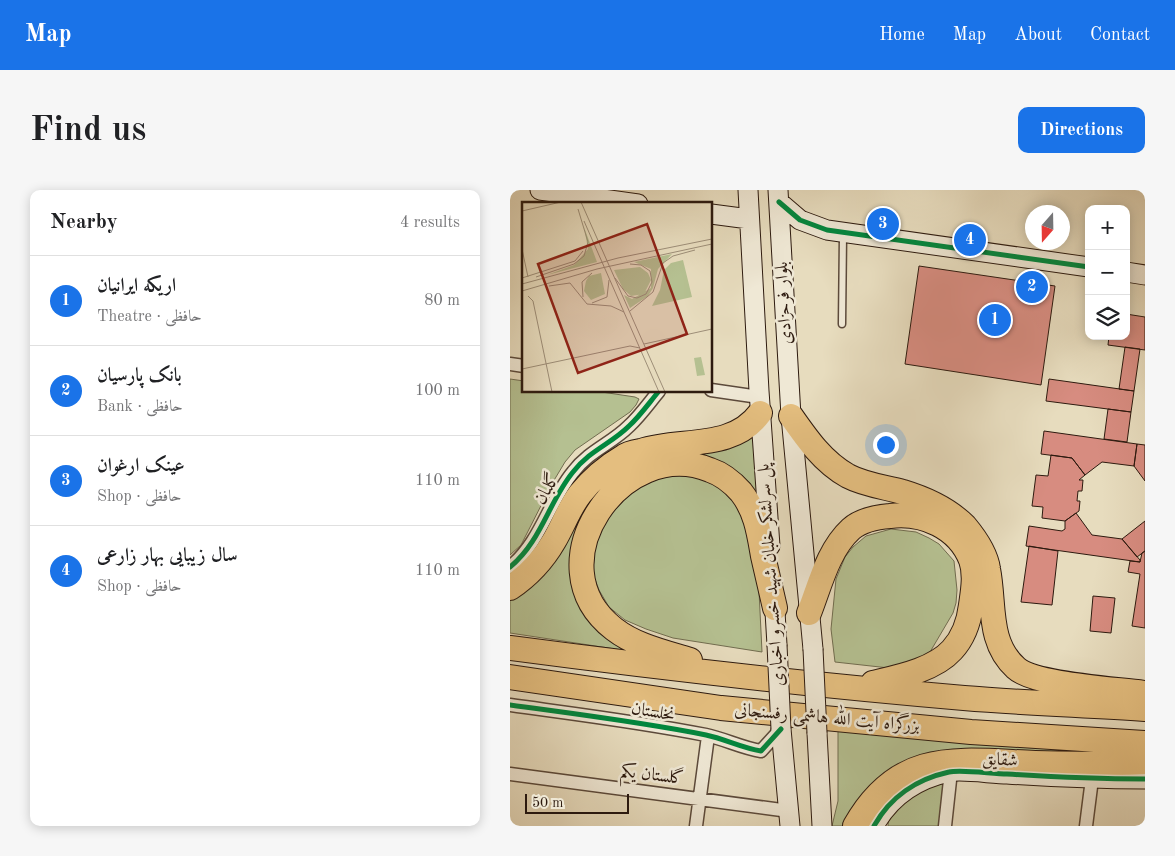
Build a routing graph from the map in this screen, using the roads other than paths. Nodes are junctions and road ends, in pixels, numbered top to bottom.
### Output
1 (540, 190) edge
2 (748, 190) edge
3 (779, 196) edge
4 (624, 202) edge
5 (712, 214) edge
6 (749, 219) junction
7 (843, 233) junction
8 (1085, 266) edge
9 (1130, 273) edge
10 (1145, 275) edge
11 (842, 324) dead end
12 (712, 390) edge
13 (658, 392) edge
14 (760, 405) junction
15 (791, 416) junction
16 (510, 567) edge
17 (510, 588) edge
18 (774, 608) junction
19 (809, 613) junction
20 (510, 648) edge
21 (740, 676) junction
22 (510, 677) edge
23 (851, 688) junction
24 (1145, 693) edge
25 (510, 705) edge
26 (1145, 709) edge
27 (781, 729) junction
28 (708, 736) junction
29 (1145, 743) edge
30 (1145, 762) edge
31 (951, 772) junction
32 (510, 774) edge
33 (1092, 779) junction
34 (1145, 779) edge
35 (699, 799) junction
36 (789, 818) edge
37 (696, 826) edge
38 (822, 826) edge
39 (855, 826) edge
40 (874, 826) edge
41 (945, 826) edge
42 (1086, 826) edge

1 - 4 main road
2 - 6 main road, بلوار فرحزادی
3 - 7 main road
3 - 15 main road, بلوار فرحزادی
5 - 6 main road
6 - 14 main road, بلوار فرحزادی
7 - 8 main road
7 - 11 lane
9 - 10 main road
12 - 14 street
13 - 16 street, گلبان
14 - 17 highway
14 - 18 main road, پل سرلشکر خلبان شهید خسرو اخباری
15 - 19 main road, پل سرلشکر خلبان شهید خسرو اخباری
15 - 24 highway
18 - 21 highway
18 - 27 main road, پل سرلشکر خلبان شهید خسرو اخباری, bridge
19 - 23 highway
19 - 38 main road, پل سرلشکر خلبان شهید خسرو اخباری, bridge
20 - 21 highway, بزرگراه آیت الله هاشمی رفسنجانی
21 - 23 highway, بزرگراه آیت الله هاشمی رفسنجانی
22 - 29 highway, بزرگراه آیت الله هاشمی رفسنجانی
23 - 26 highway, بزرگراه آیت الله هاشمی رفسنجانی
25 - 28 street, نخلستان
27 - 28 street, نخلستان
27 - 36 main road, پل سرلشکر خلبان شهید خسرو اخباری
28 - 35 street
30 - 39 highway
31 - 33 main road, شقایق
31 - 40 main road, شقایق
31 - 41 street
32 - 35 street, گلستان یکم
33 - 34 main road, شقایق
33 - 42 street
35 - 36 street, گلستان یکم
35 - 37 street

